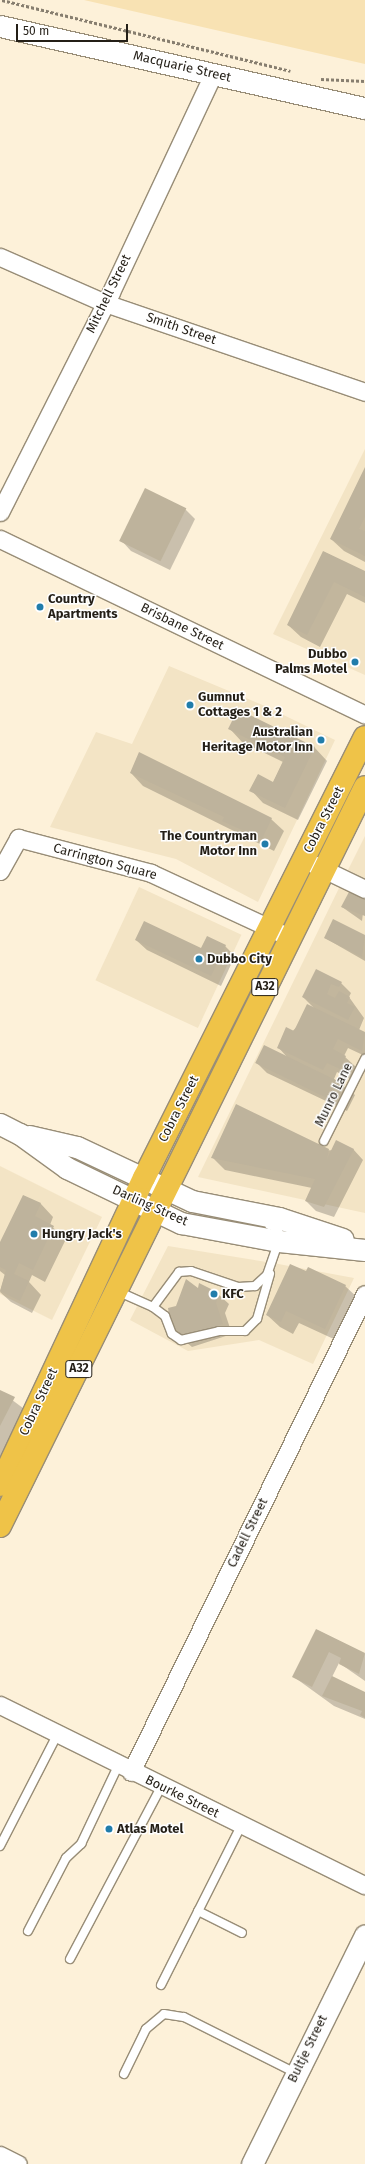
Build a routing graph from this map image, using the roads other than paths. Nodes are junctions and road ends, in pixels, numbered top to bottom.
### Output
1 (0, 26) edge
2 (213, 74) junction
3 (365, 108) edge
4 (0, 257) edge
5 (105, 303) junction
6 (365, 392) edge
7 (0, 512) edge
8 (0, 539) edge
9 (365, 715) edge
10 (365, 737) edge
11 (365, 787) edge
12 (313, 864) junction
13 (0, 871) edge
14 (365, 889) edge
15 (269, 928) junction
16 (289, 937) junction
17 (365, 1059) edge
18 (0, 1124) edge
19 (20, 1134) junction
20 (324, 1141) dead end
21 (144, 1178) junction
22 (168, 1189) junction
23 (134, 1200) junction
24 (213, 1205) junction
25 (156, 1211) junction
26 (279, 1241) junction
27 (365, 1245) edge
28 (365, 1250) edge
29 (273, 1263) junction
30 (117, 1291) junction
31 (365, 1294) edge
32 (153, 1308) junction
33 (0, 1485) edge
34 (0, 1526) edge
35 (0, 1705) edge
36 (57, 1735) junction
37 (124, 1769) junction
38 (161, 1787) junction
39 (242, 1826) junction
40 (0, 1846) edge
41 (365, 1885) edge
42 (198, 1911) junction
43 (28, 1931) dead end
44 (242, 1933) dead end
45 (365, 1934) edge
46 (70, 1959) dead end
47 (161, 1985) dead end
48 (296, 2073) junction
49 (124, 2074) dead end
50 (0, 2155) edge
51 (18, 2164) edge
52 (252, 2164) edge

1 - 2 street, Macquarie Street
2 - 3 street, Macquarie Street
2 - 5 street, Mitchell Street
4 - 5 street, Smith Street
5 - 6 street, Smith Street
5 - 7 street, Mitchell Street
8 - 9 street, Brisbane Street
10 - 12 highway, Cobra Street / A32
11 - 12 highway, Cobra Street / A32
12 - 14 street
12 - 15 highway, Cobra Street / A32
12 - 16 highway, Cobra Street / A32
13 - 15 street, Carrington Square
15 - 16 street, Carrington Square
15 - 21 highway, Cobra Street / A32
16 - 22 highway, Cobra Street / A32
17 - 20 lane, Munro Lane
18 - 19 street, Darling Street
19 - 21 street, Darling Street
19 - 23 street, Darling Street
21 - 22 street, Darling Street
21 - 23 highway, Cobra Street / A32
22 - 24 street, Darling Street
22 - 25 highway, Cobra Street / A32
23 - 25 street, Darling Street
23 - 33 highway, Cobra Street / A32
24 - 26 lane
24 - 27 street, Darling Street
25 - 26 street, Darling Street
25 - 30 highway, Cobra Street / A32
26 - 28 street, Darling Street
26 - 29 lane
29 - 32 lane
29 - 32 lane
30 - 32 lane
30 - 34 highway, Cobra Street / A32
31 - 37 street, Cadell Street
35 - 36 street, Bourke Street
36 - 37 street, Bourke Street
36 - 40 lane
37 - 38 street, Bourke Street
37 - 43 lane
38 - 39 street, Bourke Street
38 - 46 lane
39 - 41 street, Bourke Street
39 - 42 lane
42 - 44 lane
42 - 47 lane
45 - 48 street, Bultje Street
48 - 49 lane
48 - 52 street, Bultje Street
50 - 51 street

